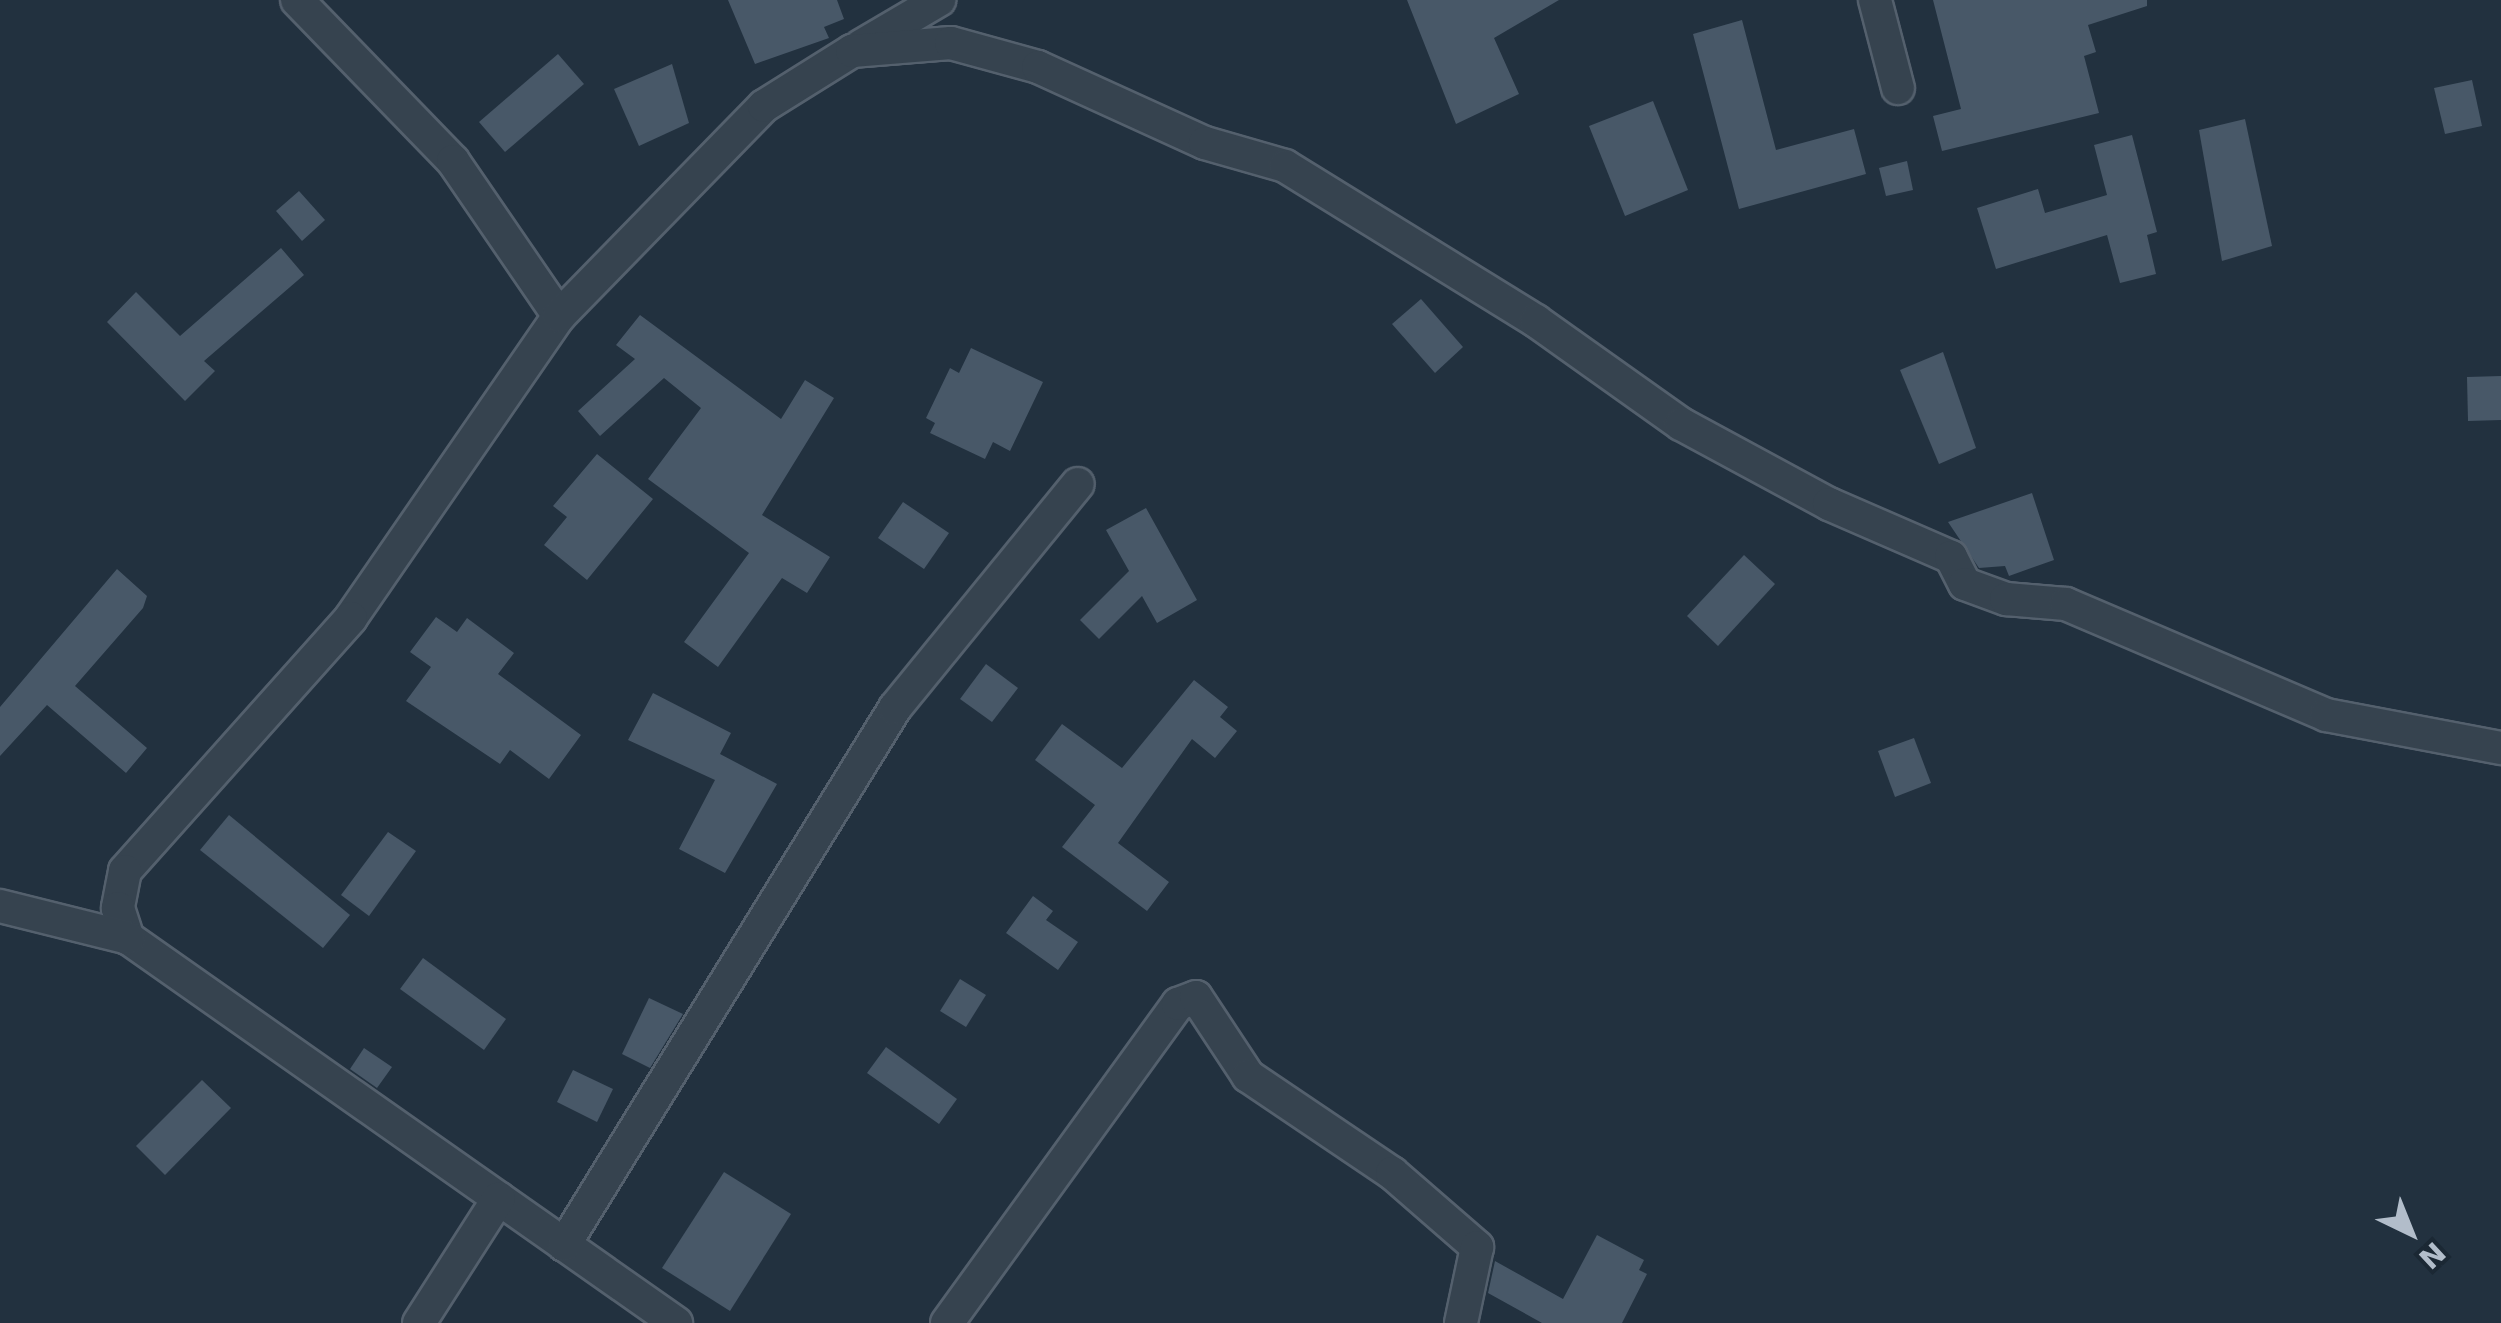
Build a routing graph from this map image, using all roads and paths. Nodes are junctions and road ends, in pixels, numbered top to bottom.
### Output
1 (296, 0) edge
2 (938, 0) edge
3 (1876, 0) edge
4 (852, 52) junction
5 (1898, 88) dead end
6 (558, 316) junction
7 (1078, 484) dead end
8 (2501, 748) edge
9 (0, 906) edge
10 (128, 938) junction
11 (499, 1198) junction
12 (564, 1244) junction
13 (419, 1323) edge
14 (676, 1323) edge
15 (947, 1323) edge
16 (1461, 1323) edge

1 - 6 street
2 - 4 street
3 - 5 street
4 - 6 street
4 - 8 street
6 - 10 street
7 - 12 street
9 - 10 street
10 - 11 street
11 - 12 street
11 - 13 street
12 - 14 street
15 - 16 street

